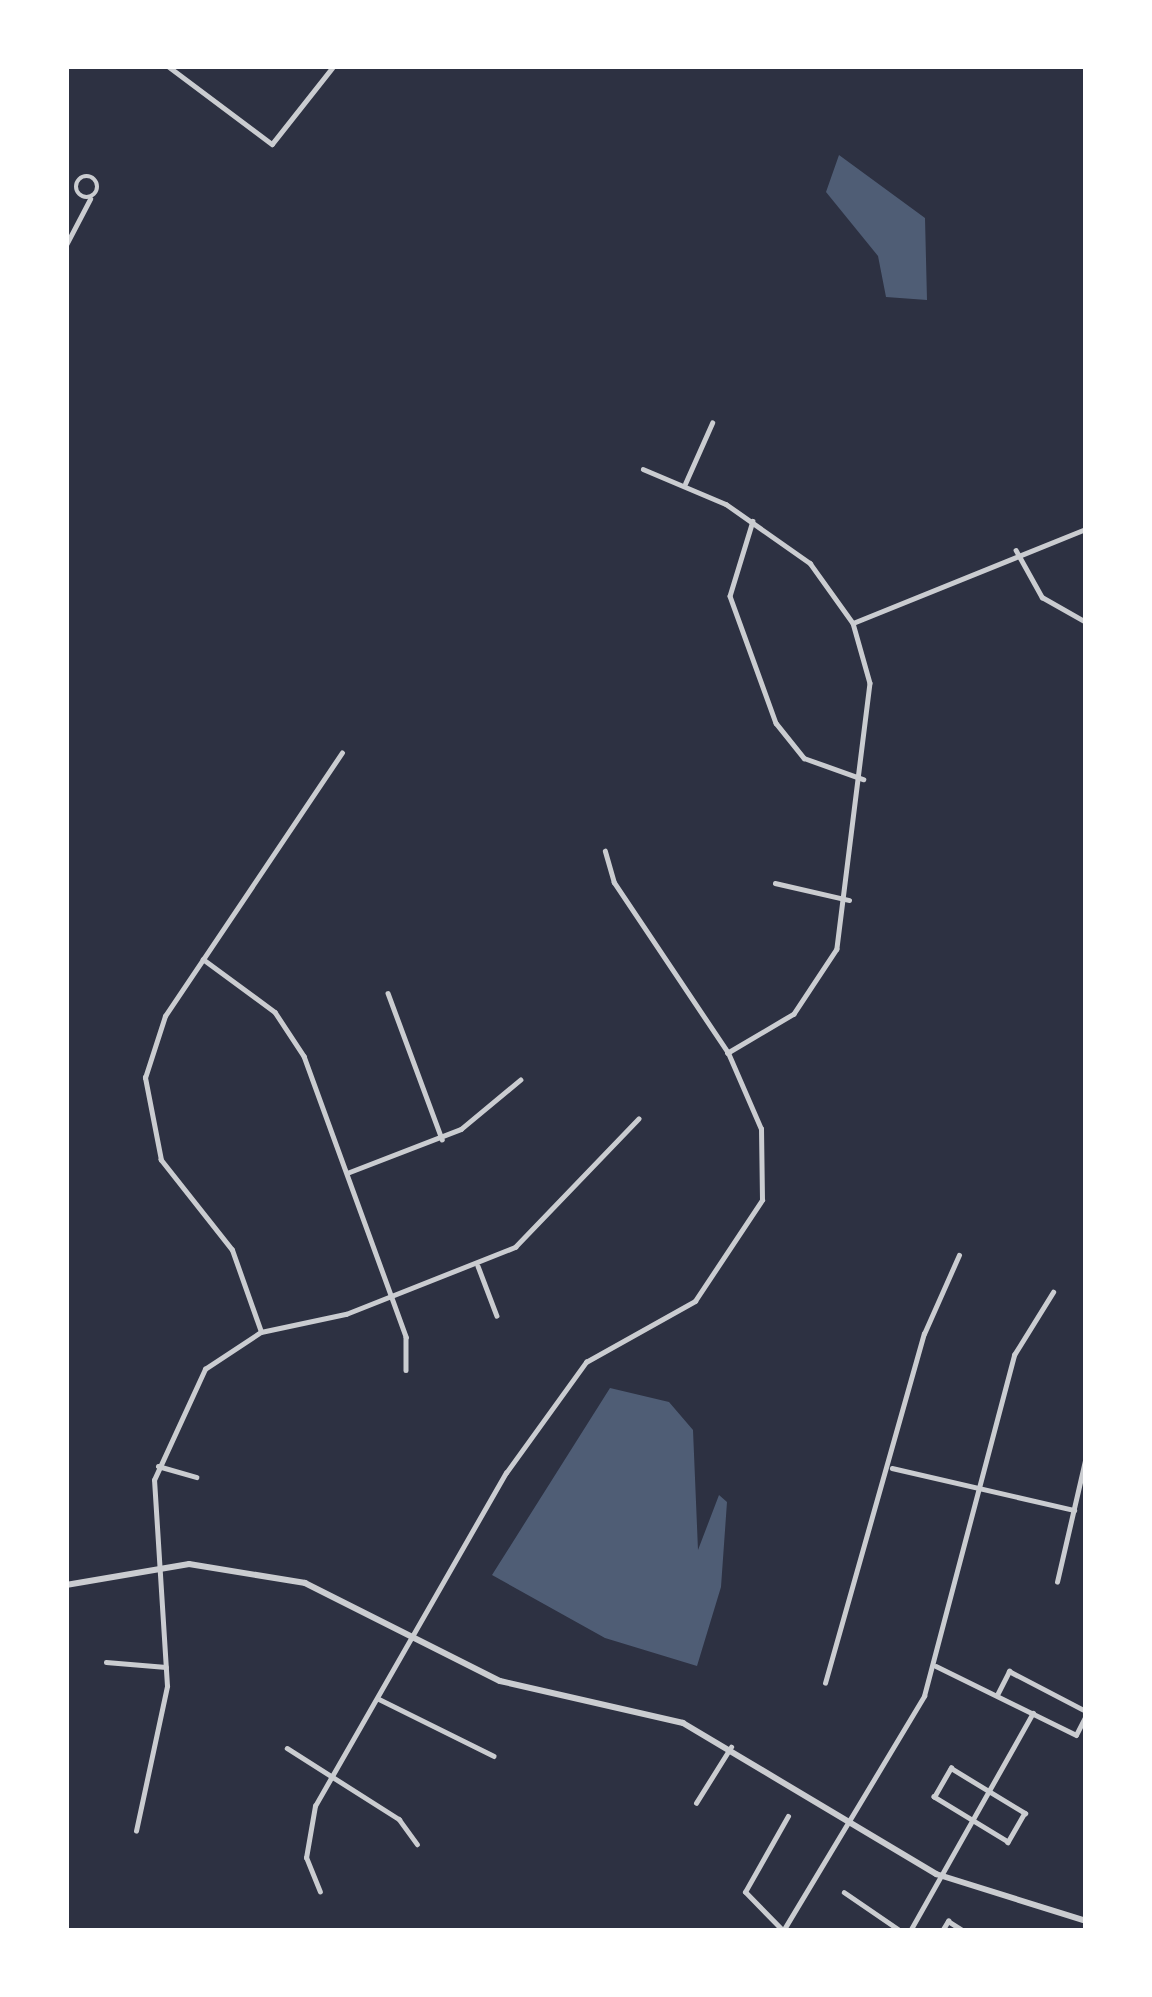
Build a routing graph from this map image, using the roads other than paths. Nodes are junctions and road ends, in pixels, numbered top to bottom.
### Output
1 (168, 66) edge
2 (332, 68) edge
3 (90, 198) dead end
4 (66, 245) edge
5 (712, 423) dead end
6 (643, 469) dead end
7 (685, 484) junction
8 (753, 521) junction
9 (1086, 530) edge
10 (1016, 550) junction
11 (853, 622) junction
12 (1086, 622) edge
13 (342, 753) dead end
14 (864, 779) junction
15 (605, 851) dead end
16 (775, 883) dead end
17 (849, 900) junction
18 (203, 959) junction
19 (388, 993) dead end
20 (728, 1053) junction
21 (520, 1080) dead end
22 (638, 1119) dead end
23 (442, 1138) junction
24 (347, 1173) junction
25 (959, 1255) dead end
26 (478, 1266) junction
27 (1053, 1292) dead end
28 (393, 1298) junction
29 (497, 1316) dead end
30 (261, 1332) junction
31 (406, 1370) dead end
32 (1086, 1456) edge
33 (158, 1466) junction
34 (890, 1467) junction
35 (196, 1477) dead end
36 (981, 1489) junction
37 (1074, 1510) junction
38 (158, 1565) junction
39 (1057, 1582) dead end
40 (66, 1585) edge
41 (414, 1637) junction
42 (106, 1662) dead end
43 (936, 1666) junction
44 (166, 1667) junction
45 (825, 1683) dead end
46 (997, 1695) junction
47 (379, 1700) junction
48 (1033, 1713) junction
49 (1086, 1713) edge
50 (731, 1747) junction
51 (287, 1748) dead end
52 (494, 1756) dead end
53 (330, 1779) junction
54 (988, 1791) junction
55 (696, 1804) dead end
56 (788, 1816) dead end
57 (970, 1819) junction
58 (853, 1823) junction
59 (136, 1831) dead end
60 (417, 1844) dead end
61 (937, 1874) junction
62 (320, 1892) dead end
63 (844, 1892) dead end
64 (1086, 1921) edge
65 (783, 1931) edge
66 (901, 1931) edge
67 (910, 1931) edge
68 (942, 1931) edge
69 (964, 1931) edge

1 - 2 street
3 - 4 street
5 - 7 street
6 - 7 street
7 - 8 street
8 - 11 street
8 - 14 street
9 - 10 street
10 - 11 street
10 - 12 street
11 - 14 street
13 - 18 street
14 - 17 street
15 - 20 street
16 - 17 street
17 - 20 street
18 - 24 street
18 - 30 street
19 - 23 street
20 - 41 street
21 - 23 street
22 - 26 street
23 - 24 street
24 - 28 street
25 - 34 street
26 - 28 street
26 - 29 street
27 - 36 street
28 - 30 street
28 - 31 street
30 - 33 street
32 - 37 street
33 - 35 street
33 - 38 street
34 - 36 street
34 - 45 street
36 - 37 street
36 - 43 street
37 - 39 street
38 - 40 street
38 - 41 street
38 - 44 street
41 - 47 street
41 - 50 street
42 - 44 street
43 - 46 street
43 - 58 street
44 - 59 street
46 - 48 street
46 - 49 street
47 - 52 street
47 - 53 street
48 - 49 street
48 - 54 street
50 - 55 street
50 - 58 street
51 - 53 street
53 - 60 street
53 - 62 street
54 - 57 street
54 - 57 street
54 - 57 street
56 - 65 street
57 - 61 street
58 - 61 street
58 - 65 street
61 - 64 street
61 - 67 street
63 - 66 street
68 - 69 street

